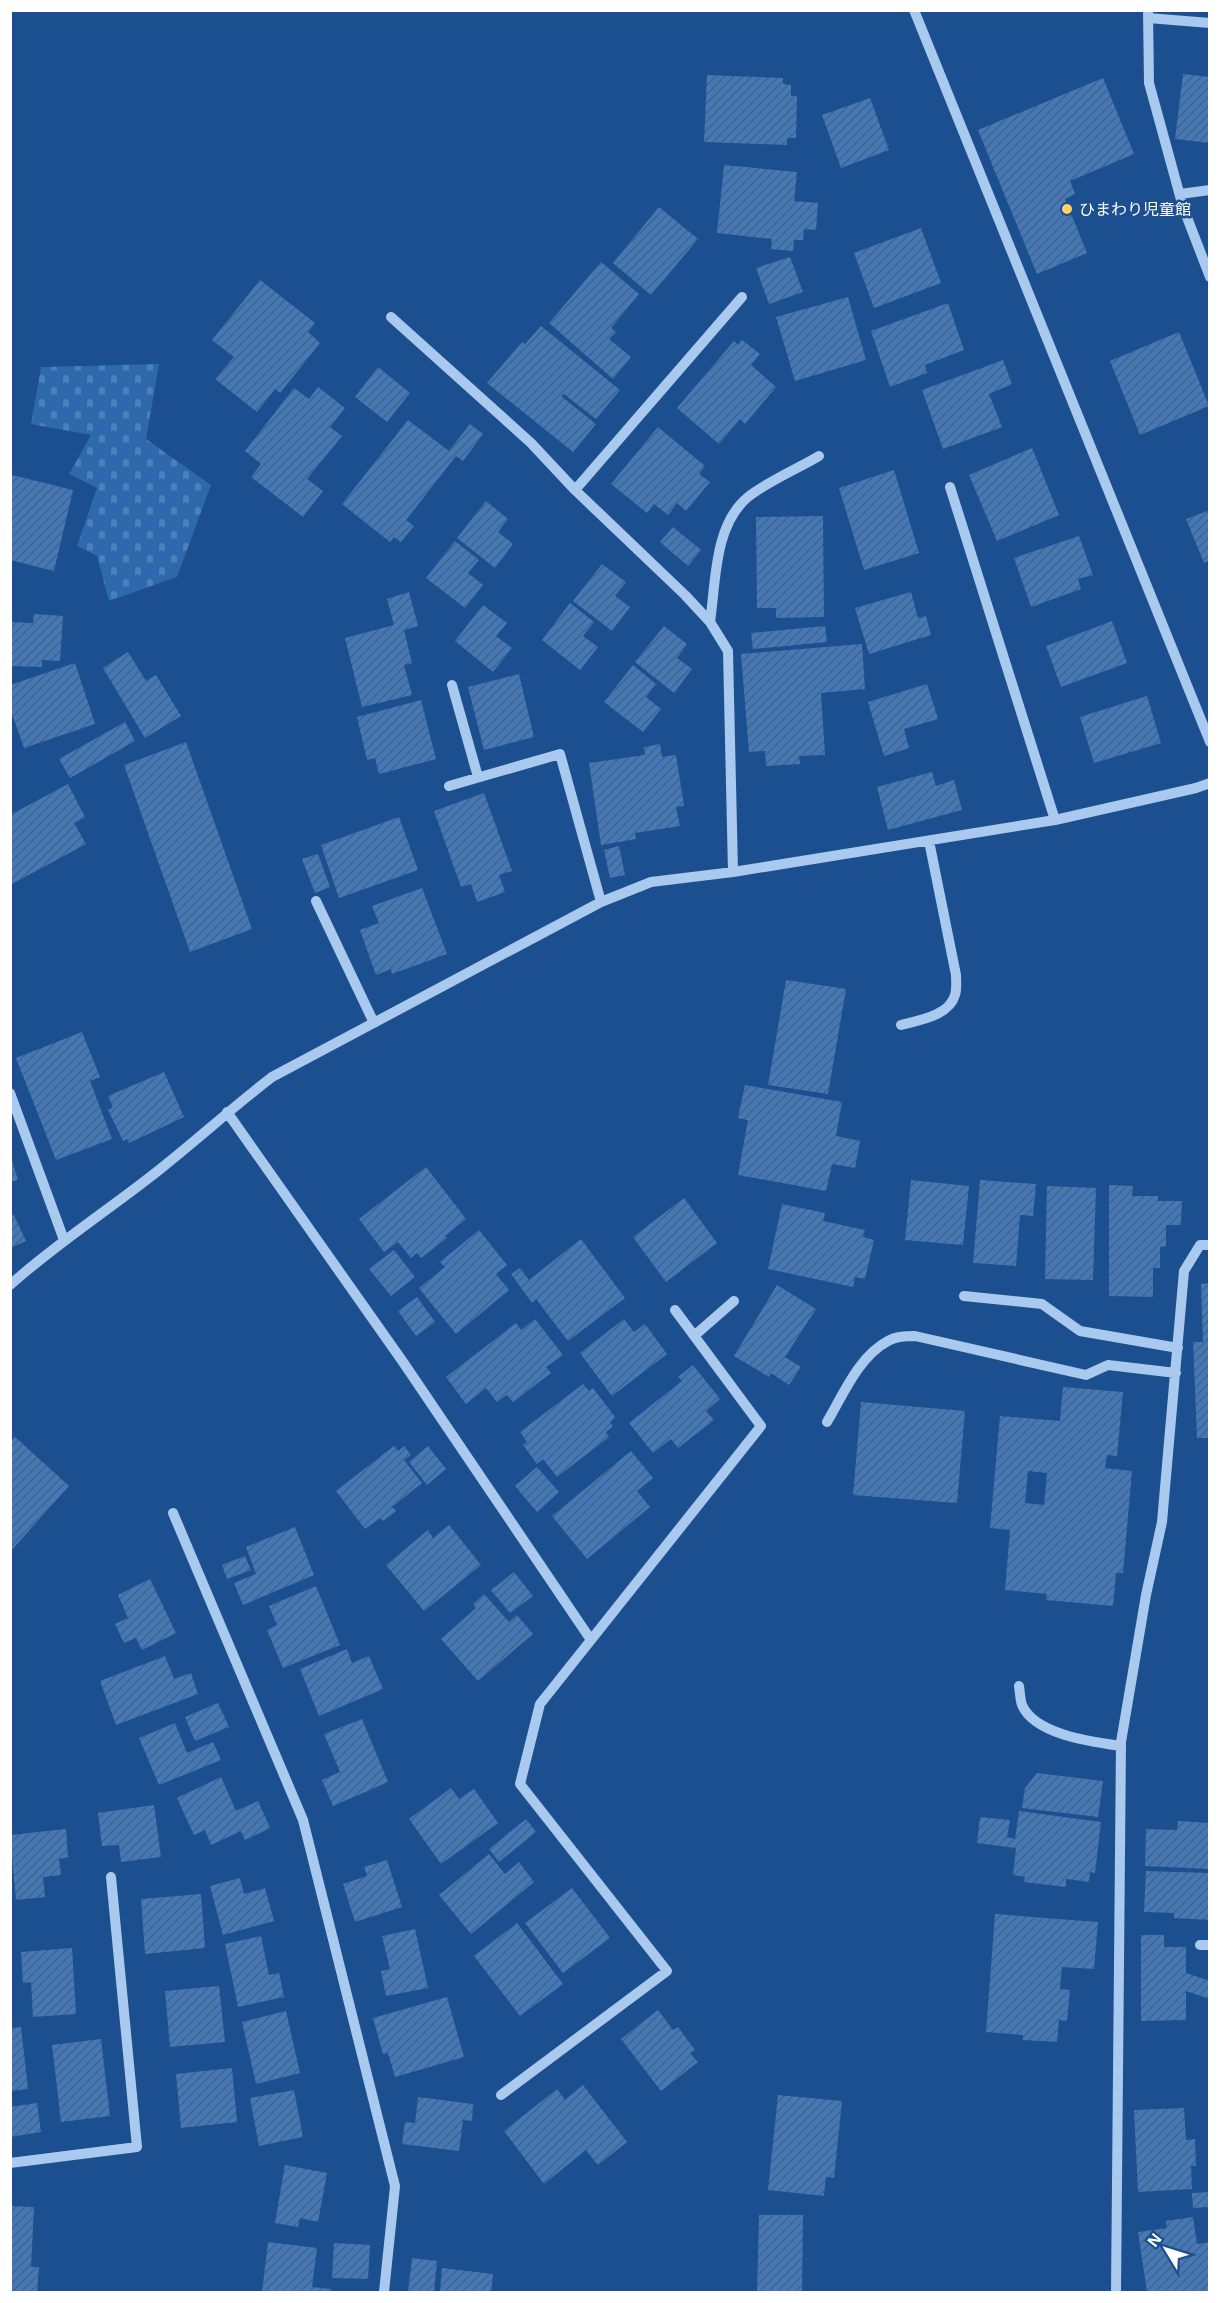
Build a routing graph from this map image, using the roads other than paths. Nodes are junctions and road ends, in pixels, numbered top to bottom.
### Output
1 (914, 10) edge
2 (1148, 14) edge
3 (1209, 22) edge
4 (1209, 190) edge
5 (1180, 194) junction
6 (1209, 277) edge
7 (742, 297) dead end
8 (391, 317) dead end
9 (819, 456) dead end
10 (950, 487) dead end
11 (575, 490) junction
12 (711, 622) junction
13 (452, 685) dead end
14 (1209, 742) edge
15 (478, 777) junction
16 (1209, 783) edge
17 (450, 786) dead end
18 (1055, 820) junction
19 (928, 841) junction
20 (733, 872) junction
21 (316, 901) dead end
22 (601, 902) junction
23 (374, 1023) junction
24 (901, 1025) dead end
25 (10, 1093) edge
26 (227, 1112) junction
27 (64, 1240) junction
28 (1209, 1245) edge
29 (10, 1286) edge
30 (964, 1296) dead end
31 (734, 1301) dead end
32 (675, 1310) dead end
33 (694, 1336) junction
34 (1178, 1347) junction
35 (1176, 1373) junction
36 (827, 1422) dead end
37 (173, 1513) dead end
38 (591, 1640) junction
39 (1019, 1686) dead end
40 (1121, 1746) junction
41 (111, 1877) dead end
42 (501, 2095) dead end
43 (10, 2163) edge
44 (384, 2292) edge
45 (1116, 2292) edge

1 - 14 street
2 - 3 street
2 - 5 street
4 - 5 street
5 - 6 street
7 - 11 street
8 - 11 street
9 - 12 street
10 - 18 street
11 - 12 street
12 - 20 street
13 - 15 street
15 - 17 street
15 - 22 street
16 - 18 street
18 - 19 street
19 - 20 street
19 - 24 street
20 - 22 street
21 - 23 street
22 - 23 street
23 - 26 street
25 - 27 street
26 - 27 street
26 - 38 street
27 - 29 street
28 - 34 street
30 - 34 street
31 - 33 street
32 - 33 street
33 - 38 street
34 - 35 street
35 - 36 street
35 - 40 street
37 - 44 street
38 - 42 street
39 - 40 street
40 - 45 street
41 - 43 street

